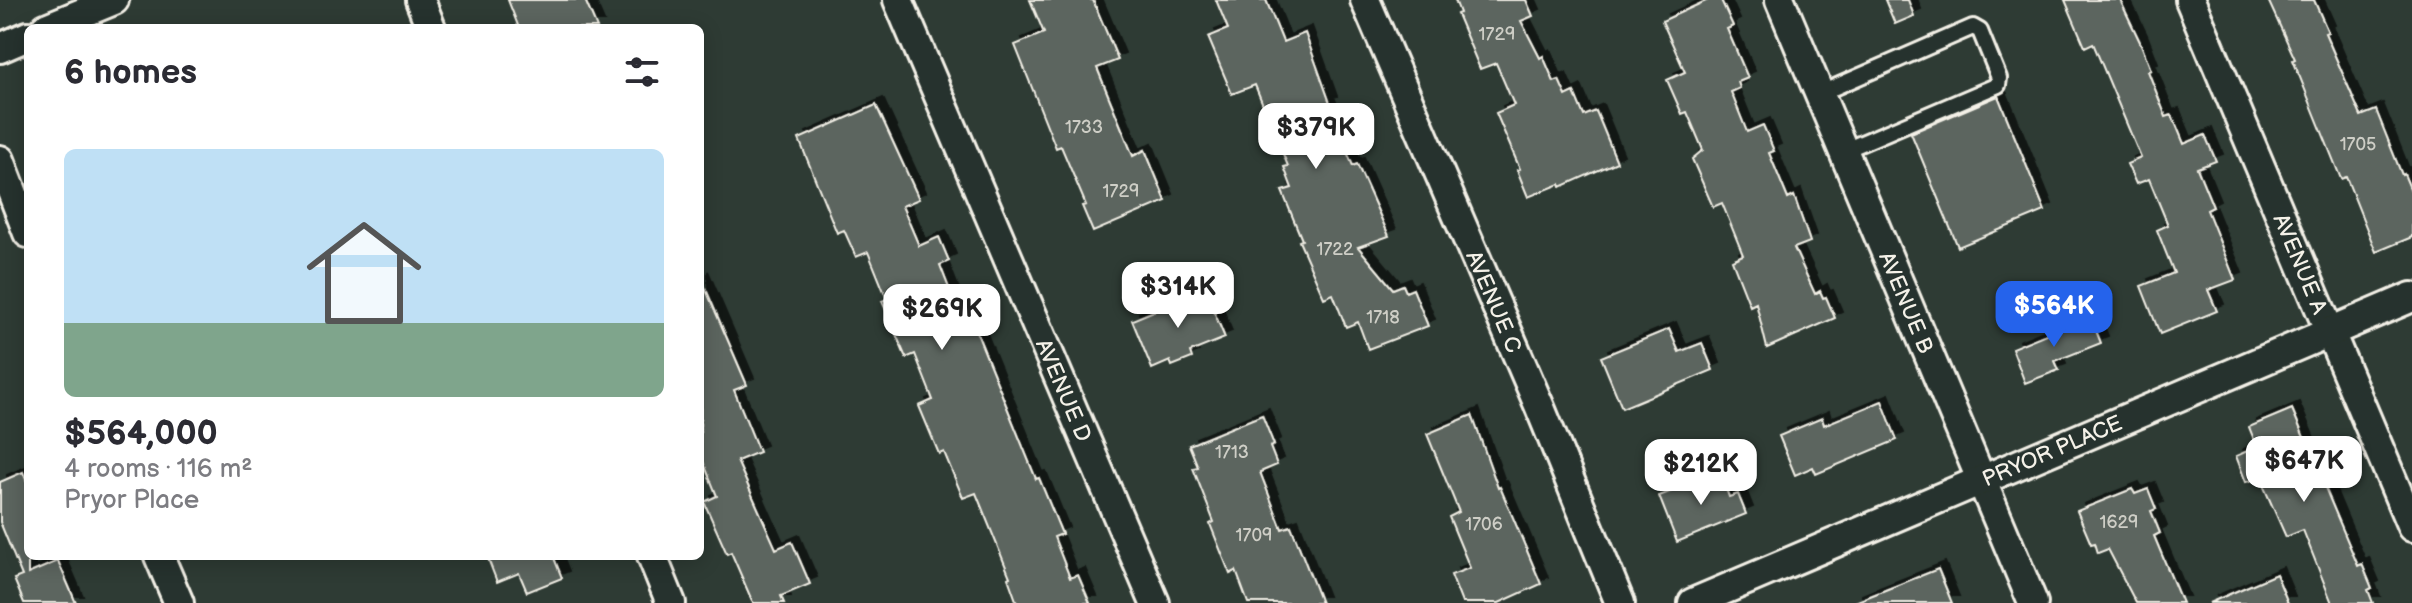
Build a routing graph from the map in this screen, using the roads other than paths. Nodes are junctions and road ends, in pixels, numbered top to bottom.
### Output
1 (114, 0) edge
2 (420, 0) edge
3 (898, 0) edge
4 (1365, 0) edge
5 (1780, 0) edge
6 (2190, 0) edge
7 (56, 24) edge
8 (429, 24) edge
9 (24, 38) edge
10 (0, 48) edge
11 (1819, 94) junction
12 (1843, 151) junction
13 (0, 160) edge
14 (24, 223) edge
15 (2412, 297) edge
16 (2329, 332) junction
17 (1982, 482) junction
18 (2412, 527) edge
19 (161, 560) edge
20 (654, 560) edge
21 (179, 603) edge
22 (671, 603) edge
23 (1155, 603) edge
24 (1620, 603) edge
25 (1693, 603) edge
26 (2033, 603) edge

1 - 7 street
2 - 8 street
3 - 23 street, AVENUE D
4 - 24 street, AVENUE C
5 - 11 street, AVENUE B
6 - 16 street, AVENUE A
9 - 10 street
11 - 12 street, AVENUE B
11 - 12 lane
12 - 17 street, AVENUE B
13 - 14 street
15 - 16 street, PRYOR PLACE
16 - 17 street, PRYOR PLACE
16 - 18 street, AVENUE A
17 - 25 street, PRYOR PLACE
17 - 26 street, AVENUE B
19 - 21 street
20 - 22 street

